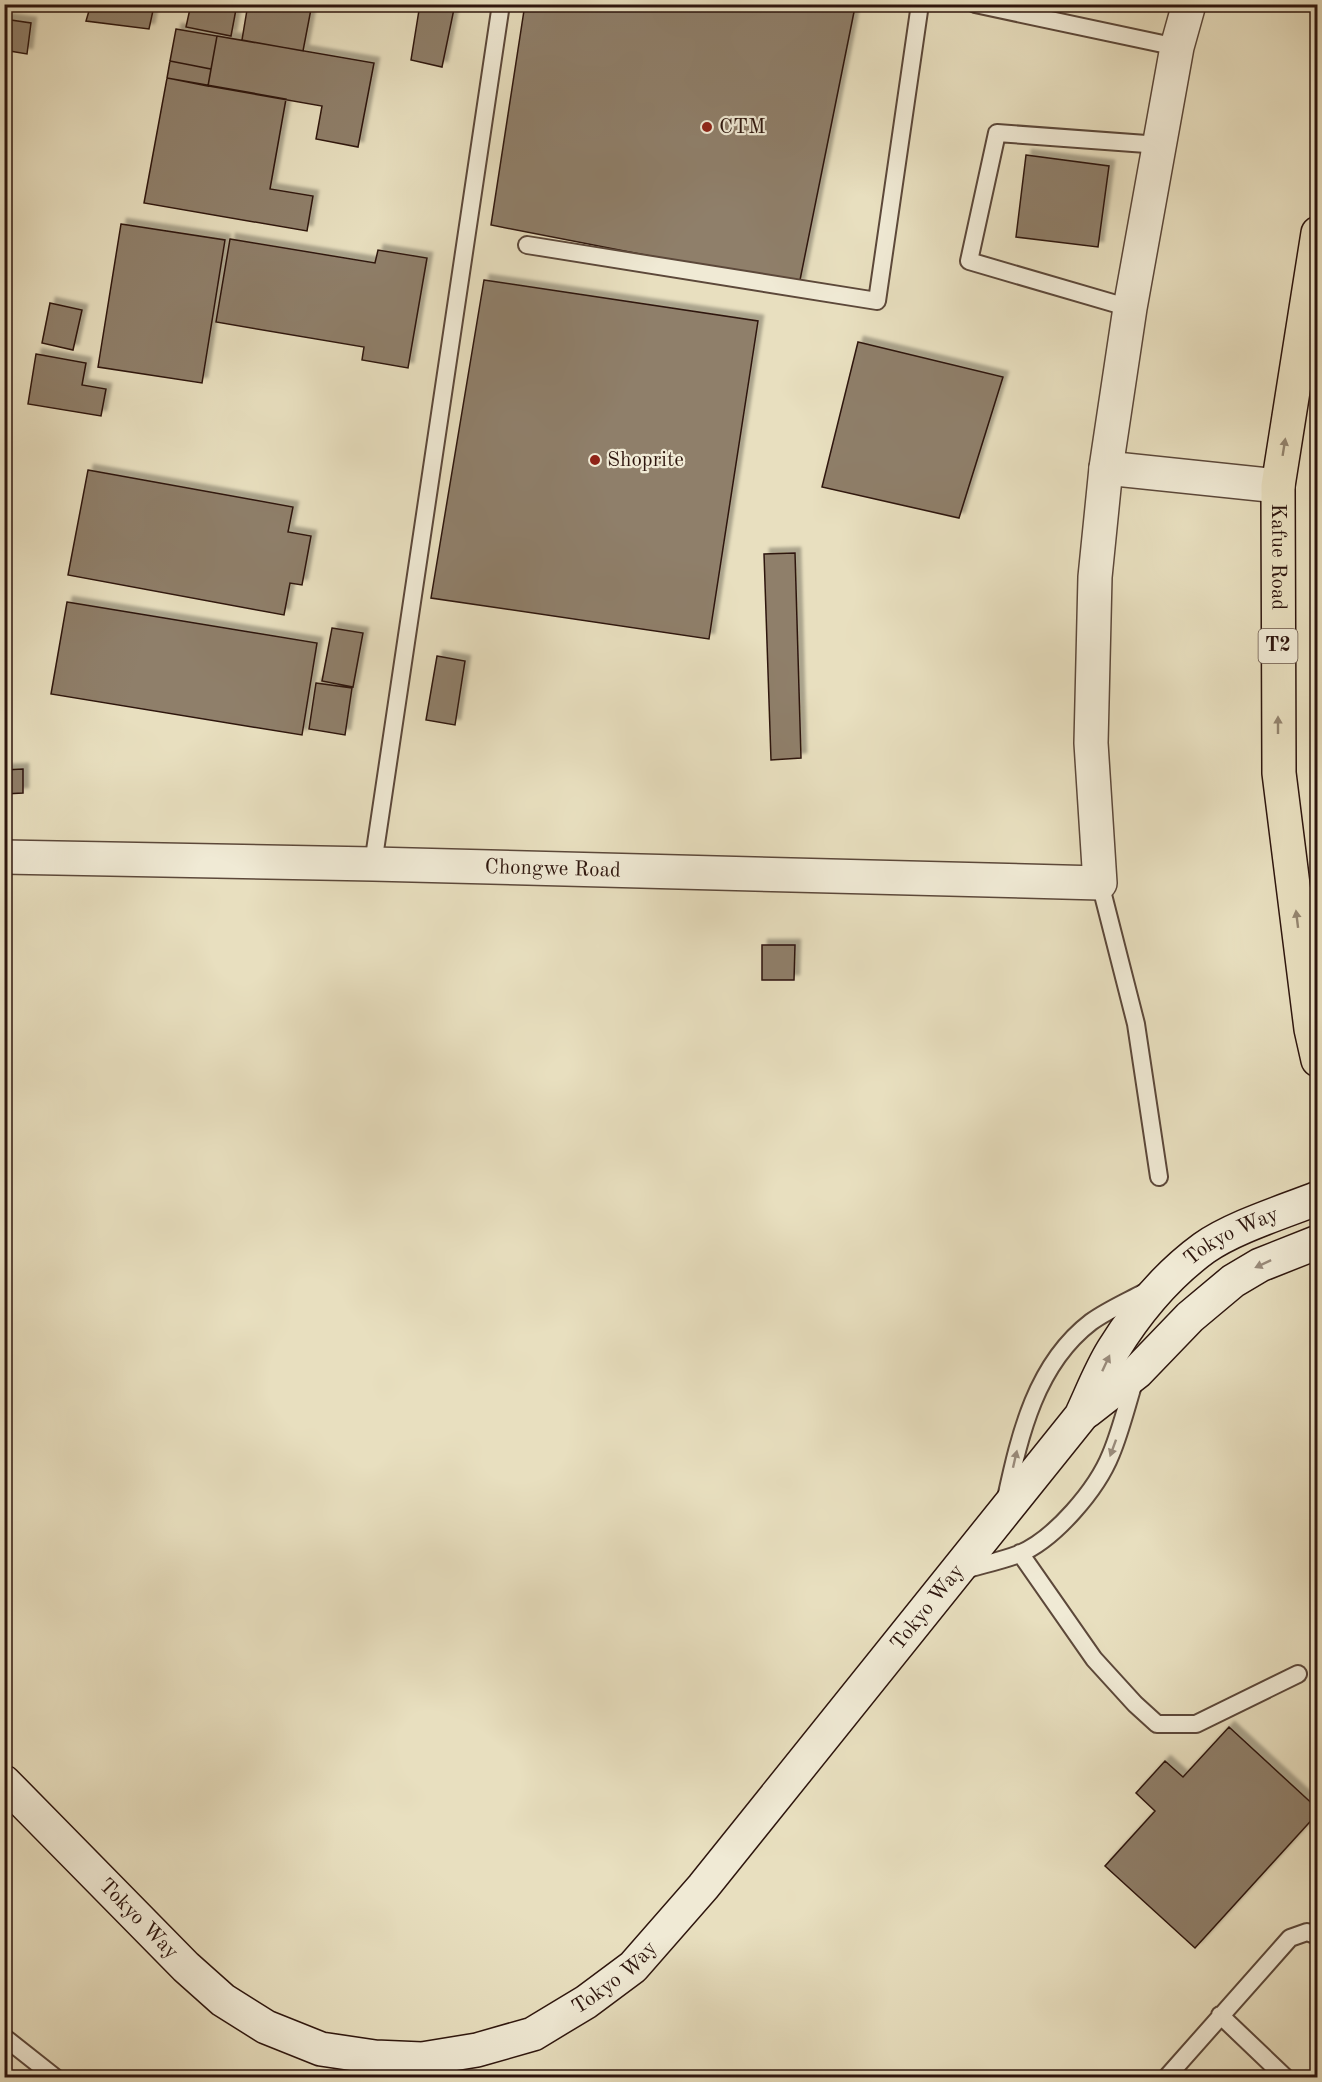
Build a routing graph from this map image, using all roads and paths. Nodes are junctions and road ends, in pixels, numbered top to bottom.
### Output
1 (501, 4) edge
2 (920, 4) edge
3 (975, 4) edge
4 (1189, 4) edge
5 (1177, 48) junction
6 (1160, 145) junction
7 (1317, 233) edge
8 (527, 245) dead end
9 (1130, 308) junction
10 (1106, 468) junction
11 (1278, 486) junction
12 (4, 857) edge
13 (373, 864) junction
14 (1100, 883) junction
15 (1317, 1060) edge
16 (1159, 1177) dead end
17 (1317, 1198) edge
18 (1317, 1242) edge
19 (1166, 1280) junction
20 (1137, 1372) junction
21 (1081, 1416) junction
22 (1002, 1516) junction
23 (1020, 1554) junction
24 (957, 1572) junction
25 (1298, 1674) dead end
26 (4, 1782) edge
27 (1317, 1936) edge
28 (1220, 2015) junction
29 (4, 2037) edge
30 (420, 2068) edge
31 (56, 2078) edge
32 (1166, 2078) edge
33 (1286, 2078) edge

1 - 13 lane
2 - 8 lane
3 - 5 lane
4 - 5 street
5 - 6 street
6 - 9 street
6 - 9 lane
11 -> 7 main road, Kafue Road / T2
9 - 10 street
10 - 11 street
10 - 14 street
15 -> 11 main road, Kafue Road / T2
12 - 13 street, Chongwe Road
13 - 14 street, Chongwe Road
14 - 16 lane
17 - 19 street, Tokyo Way
18 -> 20 street, Tokyo Way
21 -> 19 street, Tokyo Way
22 -> 19 lane
20 - 21 street, Tokyo Way
20 -> 23 lane
21 - 22 street, Tokyo Way
22 - 24 street, Tokyo Way
23 - 24 lane
23 - 25 lane
24 - 30 street, Tokyo Way
26 - 30 street, Tokyo Way
27 - 28 lane
28 - 32 lane
28 - 33 lane
29 - 31 lane

